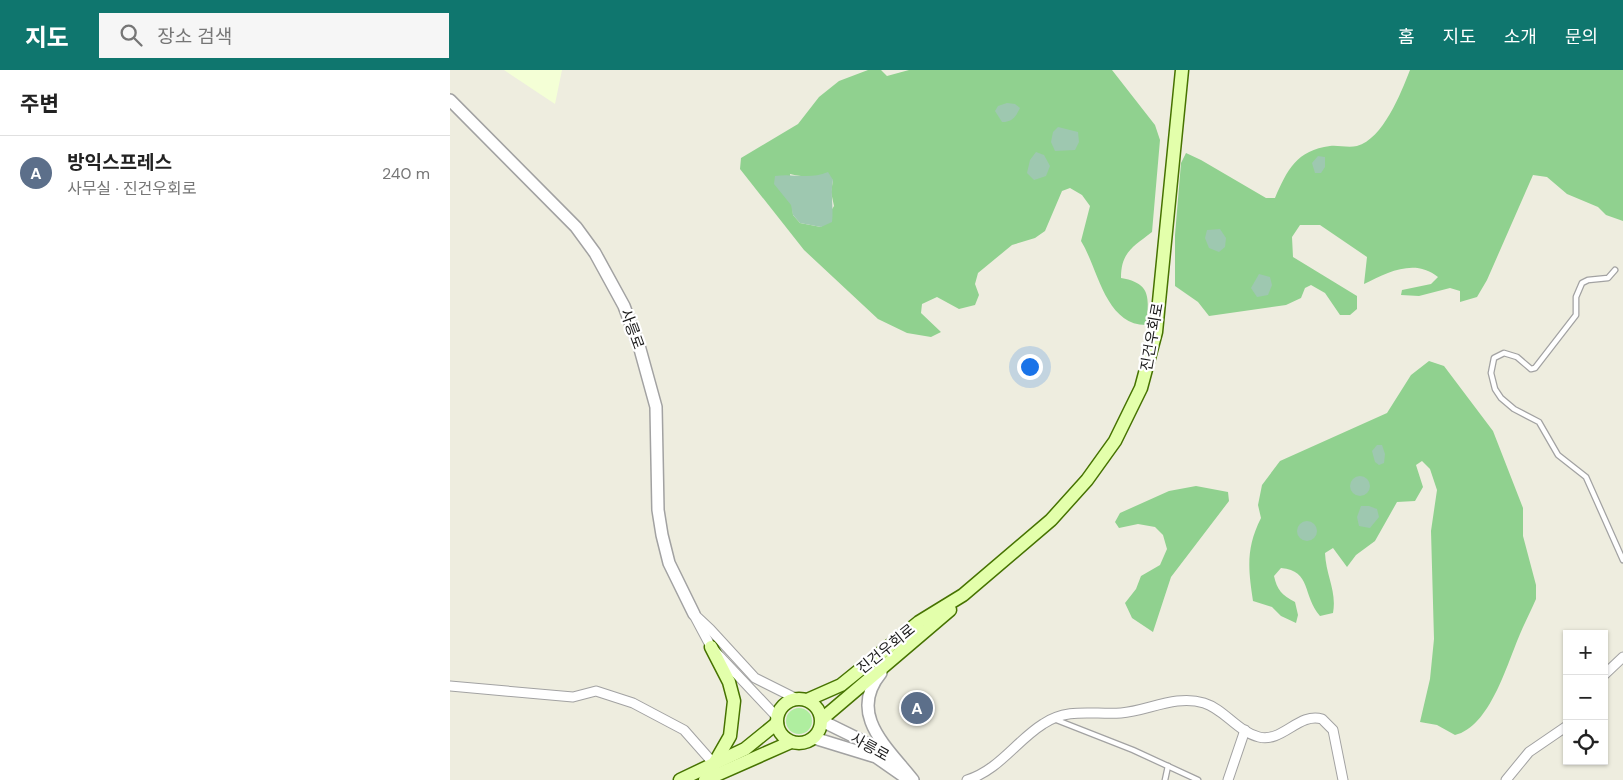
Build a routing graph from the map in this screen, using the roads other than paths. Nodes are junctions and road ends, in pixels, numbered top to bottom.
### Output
1 (1182, 70) edge
2 (450, 100) edge
3 (1615, 270) dead end
4 (1623, 560) edge
5 (963, 595) junction
6 (694, 614) junction
7 (711, 647) junction
8 (1623, 656) edge
9 (890, 661) junction
10 (1608, 671) edge
11 (450, 686) edge
12 (801, 699) junction
13 (1053, 718) junction
14 (777, 720) junction
15 (822, 720) junction
16 (1563, 729) edge
17 (1245, 730) junction
18 (814, 738) junction
19 (791, 742) junction
20 (714, 764) junction
21 (1168, 766) junction
22 (680, 780) edge
23 (708, 780) edge
24 (911, 780) edge
25 (968, 780) edge
26 (1165, 780) edge
27 (1198, 780) edge
28 (1228, 780) edge
29 (1343, 780) edge
30 (1506, 780) edge

1 - 5 main road, 진건우회로
2 - 6 street, 사릉로
3 - 4 lane
5 - 9 main road, 진건우회로
5 - 12 main road, 진건우회로
6 - 7 street, 사릉로
6 - 12 street, 사릉로
7 - 14 street, 사릉로
7 - 20 main road
8 - 10 street
9 - 15 main road, 진건우회로
9 - 24 street
11 - 20 street
12 - 14 main road
12 - 15 main road
13 - 17 street
13 - 21 lane
13 - 25 street
14 - 19 main road
14 - 20 main road
15 - 18 main road
15 - 24 street, 사릉로
16 - 30 street
17 - 28 street
17 - 29 street
18 - 19 main road
18 - 24 street, 사릉로
19 - 23 main road
20 - 22 main road
21 - 26 lane
21 - 27 lane

